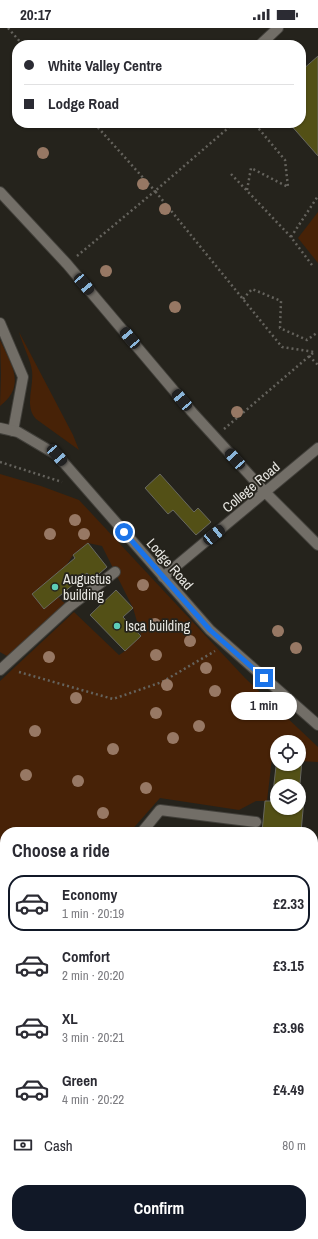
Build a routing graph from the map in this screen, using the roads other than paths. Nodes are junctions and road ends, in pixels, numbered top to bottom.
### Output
1 (278, 28) edge
2 (265, 40) edge
3 (0, 192) edge
4 (0, 323) edge
5 (0, 428) edge
6 (13, 431) junction
7 (318, 448) edge
8 (266, 493) junction
9 (318, 545) edge
10 (115, 572) dead end
11 (163, 577) junction
12 (2, 668) edge
13 (318, 726) edge
14 (256, 822) dead end
15 (146, 827) edge

1 - 2 street
3 - 8 street
4 - 6 street
5 - 6 street, Lodge Road
6 - 11 street, Lodge Road
7 - 8 street, College Road
8 - 9 street
8 - 11 street, College Road
10 - 12 street
11 - 13 street, Lodge Road
14 - 15 street

